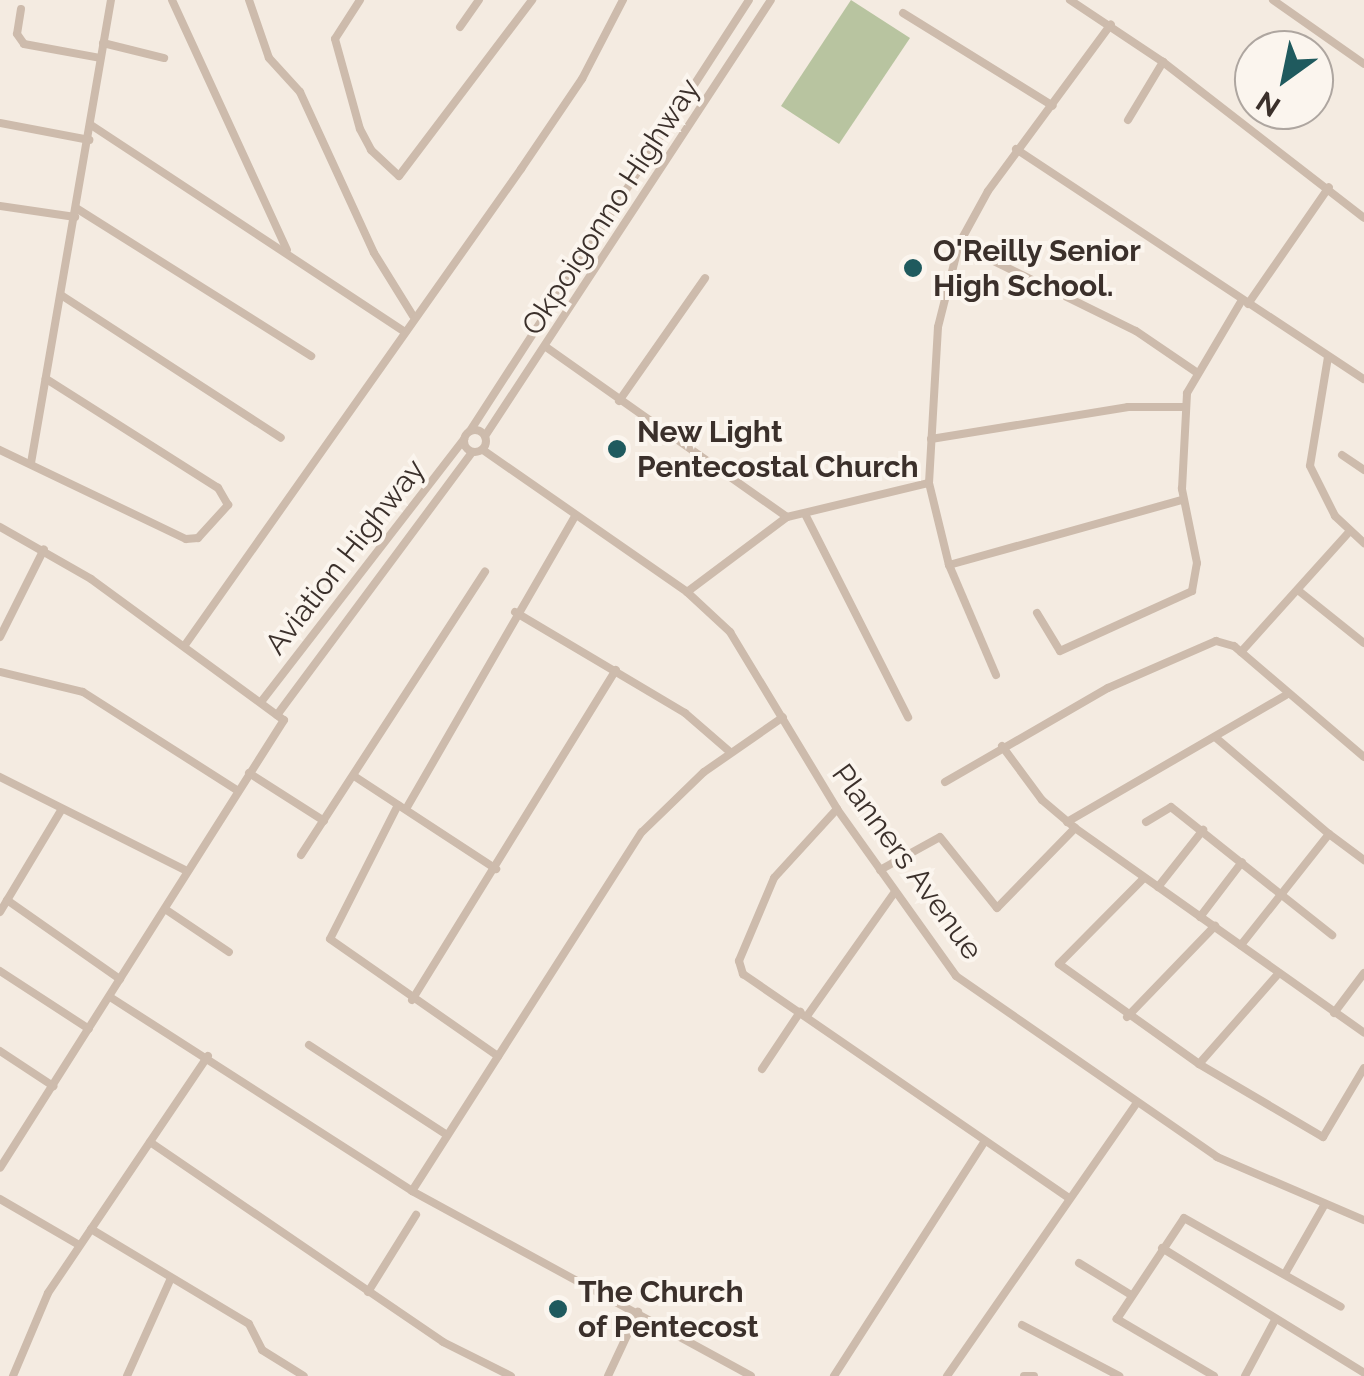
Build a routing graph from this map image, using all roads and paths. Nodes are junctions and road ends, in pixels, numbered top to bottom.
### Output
1 (111, 0) edge
2 (172, 0) edge
3 (249, 0) edge
4 (360, 0) edge
5 (478, 0) edge
6 (532, 0) edge
7 (624, 0) edge
8 (749, 0) edge
9 (771, 0) edge
10 (1070, 0) edge
11 (1272, 0) edge
12 (21, 8) dead end
13 (903, 14) dead end
14 (1112, 24) junction
15 (460, 27) dead end
16 (102, 43) junction
17 (100, 58) junction
18 (164, 58) dead end
19 (1163, 62) junction
20 (1364, 64) edge
21 (1053, 106) junction
22 (1128, 120) dead end
23 (0, 124) edge
24 (91, 126) junction
25 (89, 140) junction
26 (1016, 149) junction
27 (1328, 187) junction
28 (0, 206) edge
29 (76, 212) junction
30 (1364, 218) edge
31 (959, 244) junction
32 (288, 252) junction
33 (704, 278) dead end
34 (61, 295) junction
35 (1245, 302) junction
36 (413, 316) junction
37 (403, 331) junction
38 (546, 347) junction
39 (311, 356) dead end
40 (1328, 358) junction
41 (1196, 372) junction
42 (46, 379) junction
43 (1364, 379) edge
44 (619, 401) junction
45 (1185, 407) junction
46 (467, 435) junction
47 (485, 436) junction
48 (281, 438) dead end
49 (932, 439) junction
50 (0, 450) edge
51 (482, 450) junction
52 (472, 452) junction
53 (1342, 456) dead end
54 (31, 462) junction
55 (1364, 470) edge
56 (929, 483) junction
57 (1182, 500) junction
58 (805, 514) junction
59 (787, 516) junction
60 (574, 518) junction
61 (0, 527) edge
62 (1350, 531) junction
63 (1364, 543) edge
64 (44, 549) junction
65 (950, 564) junction
66 (484, 572) dead end
67 (1300, 591) junction
68 (687, 592) junction
69 (515, 612) junction
70 (1037, 613) dead end
71 (0, 638) edge
72 (1364, 643) edge
73 (186, 645) junction
74 (1241, 652) junction
75 (616, 670) junction
76 (0, 672) edge
77 (996, 675) dead end
78 (1286, 695) junction
79 (260, 702) junction
80 (281, 718) junction
81 (783, 718) junction
82 (908, 718) dead end
83 (1216, 737) junction
84 (1002, 746) junction
85 (730, 752) junction
86 (1364, 757) edge
87 (249, 772) junction
88 (354, 776) junction
89 (0, 777) edge
90 (944, 782) dead end
91 (237, 790) junction
92 (402, 807) junction
93 (62, 809) junction
94 (837, 809) junction
95 (324, 821) junction
96 (1146, 822) dead end
97 (1071, 825) junction
98 (1202, 830) junction
99 (1329, 834) junction
100 (301, 855) dead end
101 (1364, 860) edge
102 (1242, 862) junction
103 (496, 868) junction
104 (880, 870) junction
105 (188, 872) junction
106 (1144, 878) junction
107 (1158, 887) junction
108 (894, 893) junction
109 (1282, 895) junction
110 (7, 900) junction
111 (165, 909) junction
112 (0, 912) edge
113 (1200, 917) junction
114 (1214, 926) junction
115 (1332, 936) dead end
116 (1242, 945) junction
117 (229, 952) dead end
118 (0, 972) edge
119 (1279, 972) junction
120 (1364, 973) edge
121 (120, 979) junction
122 (110, 997) junction
123 (412, 1000) junction
124 (1334, 1013) junction
125 (804, 1014) junction
126 (1128, 1018) junction
127 (88, 1029) junction
128 (1364, 1033) edge
129 (309, 1044) dead end
130 (0, 1051) edge
131 (208, 1056) junction
132 (498, 1056) junction
133 (1199, 1064) junction
134 (1364, 1068) edge
135 (762, 1070) dead end
136 (53, 1086) junction
137 (1135, 1105) junction
138 (447, 1136) junction
139 (150, 1142) junction
140 (984, 1142) junction
141 (0, 1168) edge
142 (412, 1191) junction
143 (1067, 1196) junction
144 (0, 1199) edge
145 (1325, 1204) junction
146 (416, 1215) dead end
147 (1364, 1220) edge
148 (91, 1229) junction
149 (79, 1246) junction
150 (1162, 1248) junction
151 (1079, 1262) dead end
152 (1286, 1272) junction
153 (170, 1278) junction
154 (368, 1292) junction
155 (1131, 1294) junction
156 (1341, 1306) dead end
157 (638, 1312) junction
158 (1275, 1320) junction
159 (1022, 1325) dead end
160 (1364, 1374) edge
161 (14, 1376) edge
162 (127, 1376) edge
163 (304, 1376) edge
164 (511, 1376) edge
165 (608, 1376) edge
166 (751, 1376) edge
167 (834, 1376) edge
168 (947, 1376) edge
169 (1024, 1376) edge
170 (1034, 1376) edge
171 (1119, 1376) edge
172 (1214, 1376) edge
173 (1245, 1376) edge

1 - 16 street
2 - 32 street
3 - 36 street
4 - 6 street
5 - 15 street
7 - 36 street
8 - 46 street, Okpoigonno Highway
9 - 38 street, Okpoigonno Highway
10 - 14 street
11 - 20 street
12 - 17 street
13 - 21 street
14 - 19 street
14 - 21 street
16 - 17 street
16 - 18 street
17 - 24 street
19 - 22 street
19 - 27 street
21 - 26 street
23 - 25 street
24 - 25 street
24 - 32 street
25 - 29 street
26 - 31 street
26 - 35 street
27 - 30 street
27 - 35 street
28 - 29 street
29 - 34 street
29 - 39 street
31 - 41 street
31 - 49 street
32 - 37 street
33 - 44 street
34 - 42 street
34 - 48 street
35 - 40 street
35 - 41 street
36 - 37 street
37 - 73 street
38 - 44 street
38 - 47 street, Okpoigonno Highway
40 - 43 street
40 - 62 street
41 - 45 street
42 - 54 street
42 - 54 street
44 - 59 street
45 - 49 street
45 - 57 street
46 - 47 street
46 - 52 street
46 - 79 street, Aviation Highway
47 - 51 street
49 - 56 street
50 - 54 street
51 - 52 street
51 - 60 street, Planners Avenue
52 - 80 street, Aviation Highway
53 - 55 street
56 - 58 street
56 - 65 street
57 - 65 street
57 - 70 street
58 - 59 street
58 - 82 street
59 - 68 street
60 - 68 street, Planners Avenue
60 - 69 street
61 - 64 street
62 - 63 street
62 - 67 street
64 - 71 street
64 - 73 street
65 - 77 street
66 - 88 street
67 - 72 street
67 - 74 street
68 - 81 street, Planners Avenue
69 - 75 street
69 - 92 street
73 - 79 street
74 - 78 street
74 - 84 street
75 - 85 street
75 - 103 street
76 - 91 street
78 - 83 street
78 - 86 street
79 - 80 street
80 - 87 street, Aviation Highway
81 - 85 street
81 - 94 street, Planners Avenue
83 - 97 street
83 - 99 street
84 - 90 street
84 - 97 street
85 - 132 street
87 - 91 street, Aviation Highway
87 - 95 street
88 - 92 street
88 - 95 street
89 - 93 street
91 - 105 street, Aviation Highway
92 - 103 street
92 - 123 street
93 - 105 street
93 - 110 street
94 - 104 street, Planners Avenue
94 - 125 street
95 - 100 street
96 - 98 street
97 - 104 street
97 - 106 street
98 - 102 street
98 - 107 street
99 - 101 street
99 - 109 street
102 - 109 street
102 - 113 street
103 - 123 street
104 - 108 street, Planners Avenue
105 - 111 street, Aviation Highway
106 - 107 street
106 - 126 street
107 - 113 street
108 - 125 street
108 - 137 street, Planners Avenue
109 - 115 street
109 - 116 street
110 - 112 street
110 - 121 street
111 - 117 street
111 - 121 street, Aviation Highway
113 - 114 street
114 - 116 street
114 - 126 street
116 - 119 street
118 - 127 street
119 - 124 street
119 - 133 street
120 - 124 street
121 - 122 street, Aviation Highway
122 - 127 street, Aviation Highway
122 - 131 street
123 - 132 street
124 - 128 street
125 - 135 street
125 - 140 street
126 - 133 street
127 - 136 street, Aviation Highway
129 - 138 street
130 - 136 street
131 - 139 street
131 - 142 street
132 - 138 street
133 - 134 street
136 - 141 street, Aviation Highway
137 - 143 street
137 - 145 street, Planners Avenue
138 - 142 street
139 - 148 street
139 - 154 street
140 - 143 street
140 - 167 street
142 - 157 street
143 - 168 street
144 - 149 street
145 - 147 street, Planners Avenue
145 - 152 street
146 - 154 street
148 - 149 street
148 - 153 street
149 - 161 street
150 - 152 street
150 - 155 street
150 - 158 street
151 - 155 street
152 - 156 street
153 - 162 street
153 - 163 street
154 - 164 street
155 - 172 street
157 - 165 street
157 - 166 street
158 - 160 street
158 - 173 street
159 - 171 street
169 - 170 street

